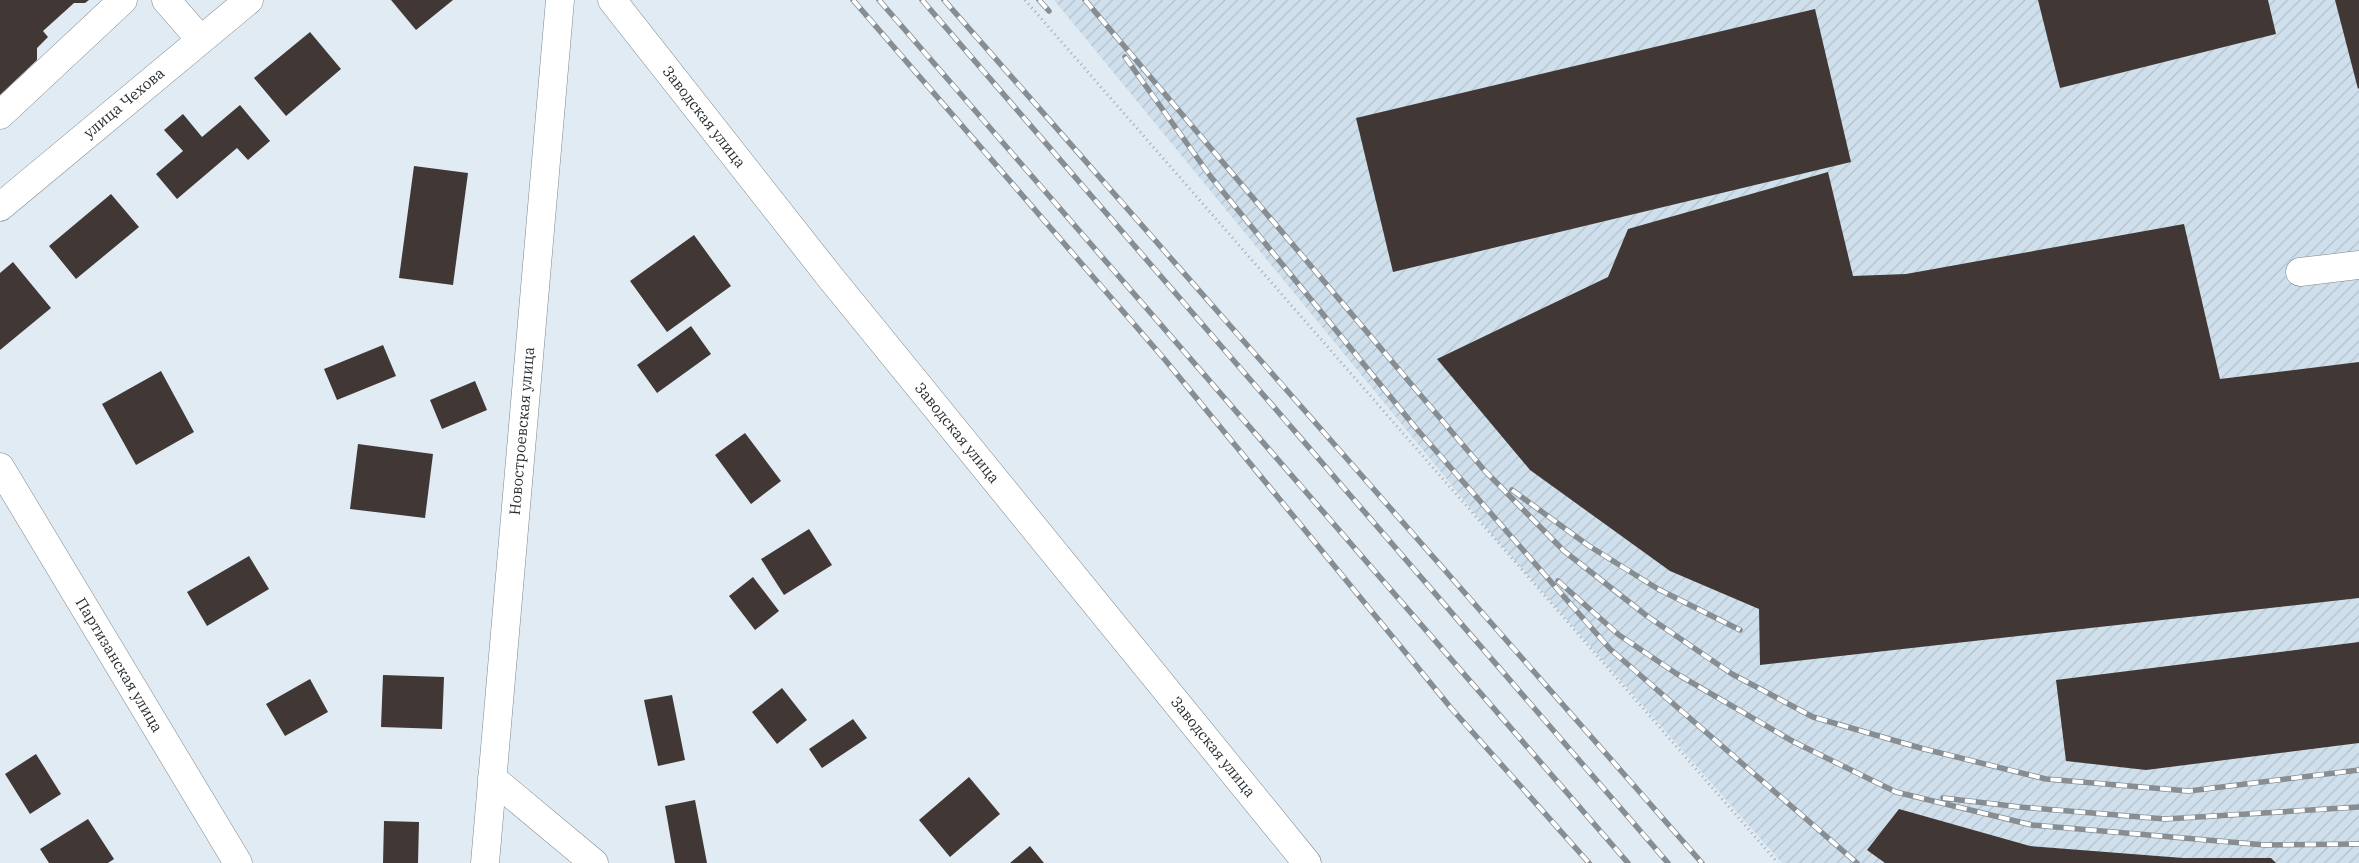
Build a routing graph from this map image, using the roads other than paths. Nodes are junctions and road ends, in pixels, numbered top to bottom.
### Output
1 (123, 0) edge
2 (166, 0) edge
3 (249, 0) edge
4 (560, 0) edge
5 (612, 0) edge
6 (200, 39) junction
7 (0, 115) edge
8 (1, 205) edge
9 (2359, 265) edge
10 (2300, 272) dead end
11 (0, 467) edge
12 (492, 778) junction
13 (238, 863) edge
14 (485, 863) edge
15 (594, 863) edge
16 (1307, 863) edge

1 - 7 street
2 - 6 street
3 - 6 street, улица Чехова
4 - 12 street, Новостроевская улица
5 - 16 street, Заводская улица
6 - 8 street, улица Чехова
9 - 10 street
11 - 13 street, Партизанская улица
12 - 14 street, Новостроевская улица
12 - 15 street

